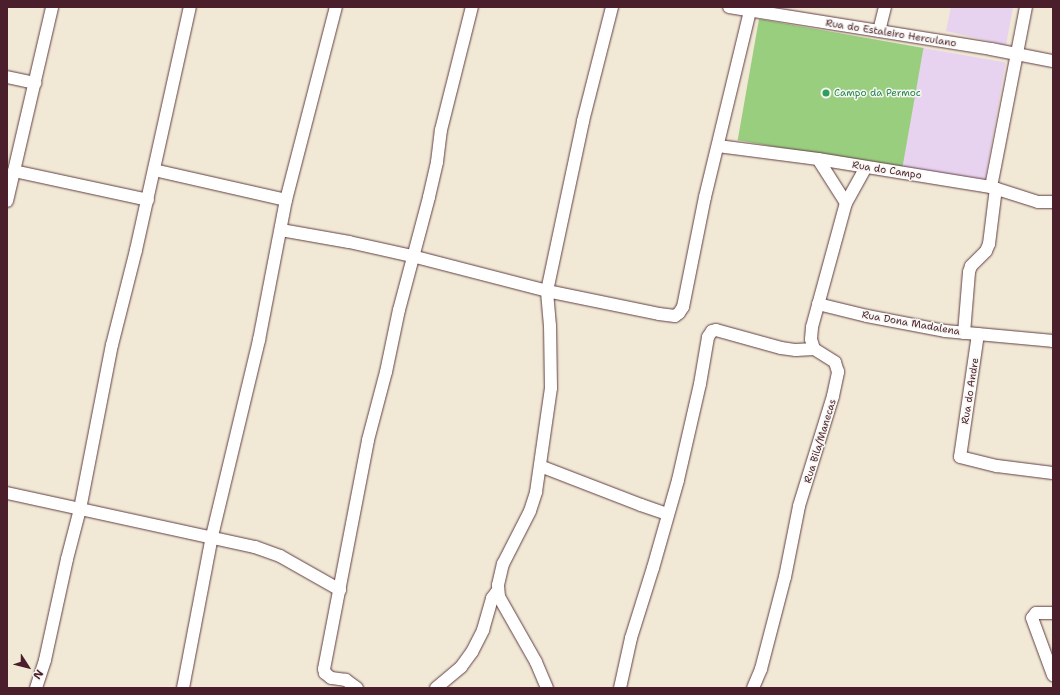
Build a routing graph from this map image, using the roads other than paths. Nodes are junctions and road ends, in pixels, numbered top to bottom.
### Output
1 (52, 7) edge
2 (190, 7) edge
3 (336, 7) edge
4 (472, 7) edge
5 (612, 7) edge
6 (729, 7) edge
7 (885, 7) edge
8 (1026, 7) edge
9 (750, 11) junction
10 (879, 31) junction
11 (1018, 55) junction
12 (1053, 61) edge
13 (7, 77) edge
14 (35, 83) junction
15 (718, 146) junction
16 (818, 159) junction
17 (866, 167) junction
18 (154, 170) junction
19 (14, 171) junction
20 (994, 187) junction
21 (148, 200) junction
22 (286, 200) junction
23 (7, 201) edge
24 (1053, 202) edge
25 (846, 203) junction
26 (281, 230) junction
27 (412, 256) junction
28 (547, 291) junction
29 (818, 304) junction
30 (964, 333) junction
31 (978, 334) junction
32 (1053, 341) edge
33 (814, 348) junction
34 (540, 466) junction
35 (1053, 473) edge
36 (7, 493) edge
37 (80, 509) junction
38 (667, 514) junction
39 (212, 536) junction
40 (340, 590) junction
41 (498, 590) junction
42 (1053, 613) edge
43 (1053, 675) edge
44 (36, 688) edge
45 (182, 688) edge
46 (357, 688) edge
47 (436, 688) edge
48 (547, 688) edge
49 (620, 688) edge
50 (753, 688) edge

1 - 14 street
2 - 18 street
3 - 22 street
4 - 27 street
5 - 28 street
6 - 9 street, Rua do Estaleiro Herculano
7 - 10 street
8 - 11 street
9 - 10 street, Rua do Estaleiro Herculano
9 - 15 street
10 - 11 street, Rua do Estaleiro Herculano
11 - 12 street, Rua do Estaleiro Herculano
11 - 20 street
13 - 14 street
14 - 19 street
15 - 16 street, Rua do Campo
15 - 28 street
16 - 17 street, Rua do Campo
16 - 25 street
17 - 20 street, Rua do Campo
17 - 25 street
18 - 21 street
18 - 22 street
19 - 21 street
19 - 23 street
20 - 24 street, Rua do Campo
20 - 30 street
21 - 37 street
22 - 26 street
25 - 29 street
26 - 27 street
26 - 39 street
27 - 28 street
27 - 40 street
28 - 34 street
29 - 30 street, Rua Dona Madalena
29 - 33 street
30 - 31 street, Rua Dona Madalena
31 - 32 street, Rua Dona Madalena
31 - 35 street, Rua do Andre
33 - 38 street
33 - 50 street, Rua Bila/Manecas
34 - 38 street
34 - 41 street
36 - 37 street
37 - 39 street
37 - 44 street
38 - 49 street
39 - 40 street
39 - 45 street
40 - 46 street
41 - 47 street
41 - 48 street
42 - 43 street

